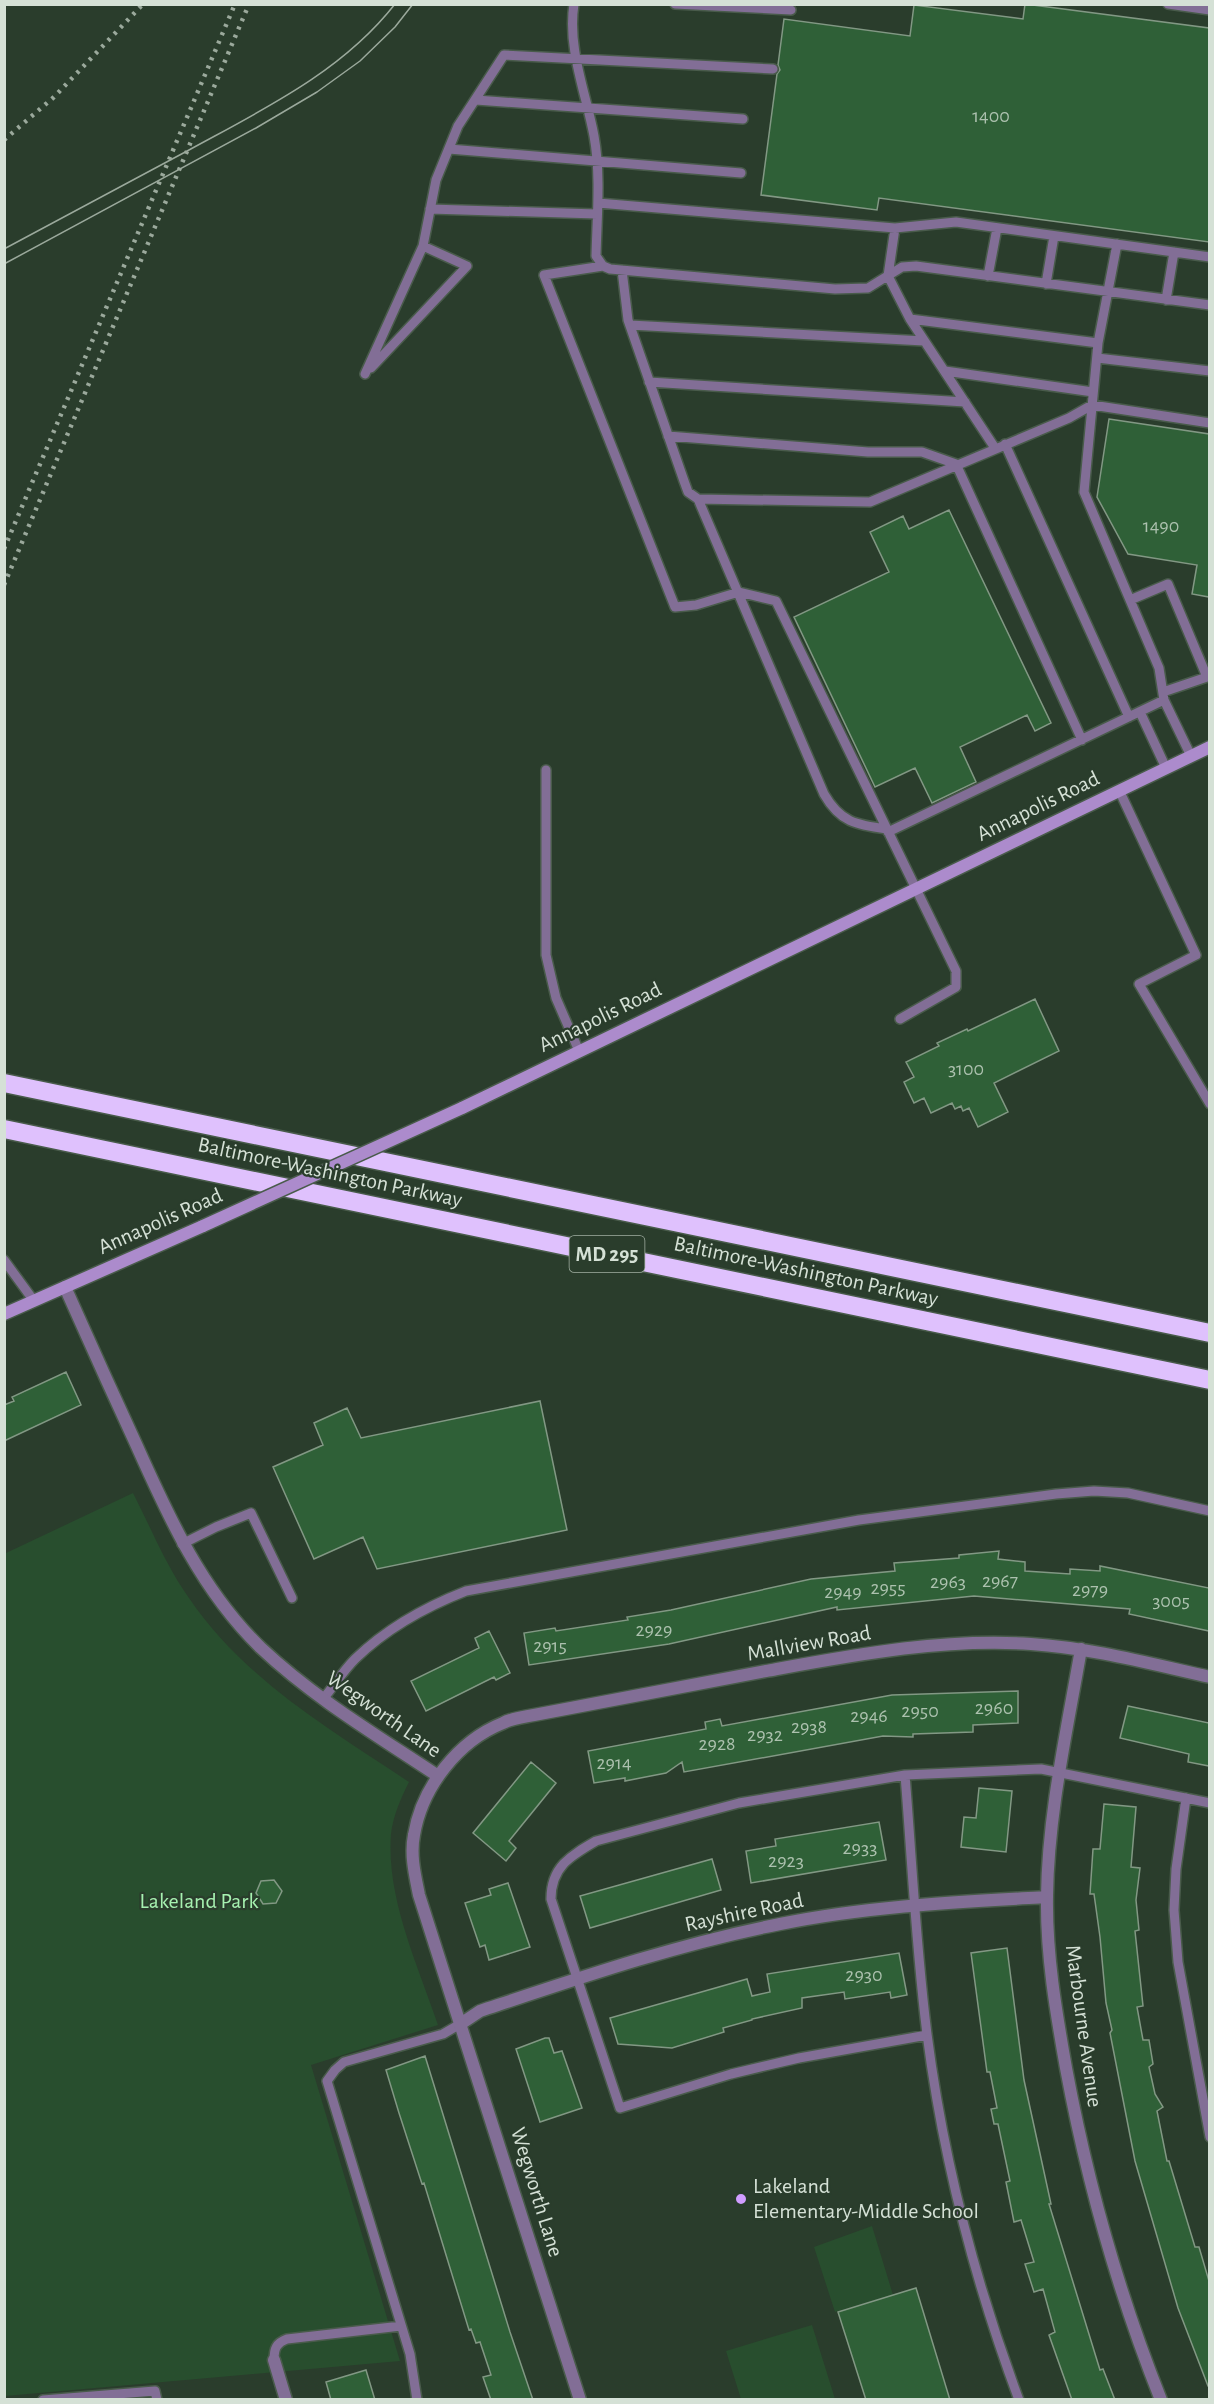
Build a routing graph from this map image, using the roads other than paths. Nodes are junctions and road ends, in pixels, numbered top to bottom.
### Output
1 (574, 4) edge
2 (675, 4) edge
3 (1168, 4) edge
4 (791, 10) dead end
5 (1209, 10) edge
6 (577, 58) junction
7 (773, 69) dead end
8 (476, 100) junction
9 (587, 108) junction
10 (743, 119) dead end
11 (449, 149) junction
12 (596, 163) junction
13 (741, 173) dead end
14 (597, 203) junction
15 (430, 209) junction
16 (597, 214) junction
17 (896, 228) junction
18 (997, 228) junction
19 (1054, 236) junction
20 (1117, 244) junction
21 (423, 246) junction
22 (1174, 252) junction
23 (1209, 257) edge
24 (603, 266) junction
25 (622, 270) junction
26 (888, 276) junction
27 (988, 276) junction
28 (1046, 284) junction
29 (1108, 292) junction
30 (1166, 300) junction
31 (1209, 305) edge
32 (910, 319) junction
33 (630, 326) junction
34 (924, 341) junction
35 (1098, 344) junction
36 (1096, 358) junction
37 (945, 371) junction
38 (1209, 371) edge
39 (649, 382) junction
40 (1093, 392) junction
41 (964, 402) junction
42 (1092, 405) junction
43 (1209, 423) edge
44 (668, 436) junction
45 (1005, 444) junction
46 (995, 448) junction
47 (956, 464) junction
48 (698, 499) junction
49 (739, 592) junction
50 (1130, 600) junction
51 (1208, 677) edge
52 (1164, 696) junction
53 (1140, 712) junction
54 (1129, 717) junction
55 (1082, 740) junction
56 (1209, 747) edge
57 (1191, 756) junction
58 (1166, 768) junction
59 (546, 770) dead end
60 (1119, 790) junction
61 (887, 831) junction
62 (915, 889) junction
63 (900, 1019) dead end
64 (579, 1051) junction
65 (4, 1083) edge
66 (1209, 1104) edge
67 (4, 1129) edge
68 (4, 1260) edge
69 (64, 1287) junction
70 (34, 1301) junction
71 (4, 1314) edge
72 (1209, 1333) edge
73 (1209, 1380) edge
74 (1209, 1510) edge
75 (182, 1544) junction
76 (292, 1598) dead end
77 (1081, 1649) junction
78 (1209, 1677) edge
79 (323, 1699) junction
80 (1060, 1773) junction
81 (905, 1775) junction
82 (438, 1776) junction
83 (1186, 1798) junction
84 (1209, 1803) edge
85 (1047, 1897) junction
86 (915, 1904) junction
87 (577, 1979) junction
88 (462, 2023) junction
89 (927, 2035) junction
90 (1209, 2137) edge
91 (401, 2326) junction
92 (274, 2360) joint
93 (43, 2400) edge
94 (157, 2400) edge
95 (286, 2400) edge
96 (417, 2400) edge
97 (580, 2400) edge
98 (1019, 2400) edge
99 (1161, 2400) edge

1 - 6 lane
2 - 4 lane
3 - 5 lane
6 - 7 lane
6 - 8 lane
6 - 9 lane
8 - 9 lane
8 - 11 lane
9 - 10 lane
9 - 12 lane
11 - 12 lane
11 - 15 lane
12 - 13 lane
12 - 14 lane
14 - 16 lane
14 - 17 lane
15 - 16 lane
15 - 21 lane
16 - 24 lane
17 - 18 lane
17 - 26 lane
18 - 19 lane
18 - 27 lane
19 - 20 lane
19 - 28 lane
20 - 22 lane
20 - 29 lane
21 - 21 lane
22 - 23 lane
22 - 30 lane
24 - 25 lane
24 - 49 lane
25 - 26 lane
25 - 33 lane
26 - 27 lane
26 - 32 lane
27 - 28 lane
28 - 29 lane
29 - 30 lane
29 - 35 lane
30 - 31 lane
32 - 34 lane
32 - 35 lane
33 - 34 lane
33 - 39 lane
34 - 37 lane
35 - 36 lane
36 - 38 lane
36 - 40 lane
37 - 40 lane
37 - 41 lane
39 - 41 lane
39 - 44 lane
40 - 42 lane
41 - 46 lane
42 - 43 lane
42 - 45 lane
42 - 50 lane
44 - 47 lane
44 - 48 lane
45 - 46 lane
45 - 54 lane
46 - 47 lane
47 - 48 lane
47 - 55 lane
48 - 49 lane
49 - 61 lane
49 - 61 lane
50 - 51 lane
50 - 52 lane
51 - 52 lane
52 - 53 lane
52 - 57 lane
53 - 54 lane
53 - 58 lane
54 - 55 lane
55 - 61 lane
56 - 57 main road, Annapolis Road
57 - 58 main road, Annapolis Road
58 - 60 main road, Annapolis Road
59 - 64 lane
60 - 62 main road, Annapolis Road
60 - 66 lane
61 - 62 lane
62 - 63 lane
62 - 64 main road, Annapolis Road
64 - 69 main road, Annapolis Road, bridge
65 - 72 highway, Baltimore-Washington Parkway / MD 295
67 - 73 highway, Baltimore-Washington Parkway / MD 295
68 - 70 lane
69 - 70 main road, Annapolis Road
69 - 75 street, Wegworth Lane
70 - 71 main road, Annapolis Road
74 - 79 lane
75 - 76 lane
75 - 79 street, Wegworth Lane
77 - 78 street, Mallview Road
77 - 80 street, Marbourne Avenue
77 - 82 street, Mallview Road
79 - 82 street, Wegworth Lane
80 - 81 lane
80 - 83 lane
80 - 85 street, Marbourne Avenue
81 - 86 lane
81 - 87 lane
82 - 88 street, Wegworth Lane
83 - 84 lane
83 - 90 lane
85 - 86 street, Rayshire Road
85 - 99 street, Marbourne Avenue
86 - 87 street, Rayshire Road
86 - 89 lane
87 - 88 street, Rayshire Road
87 - 89 lane
88 - 91 lane
88 - 97 street, Wegworth Lane
89 - 98 lane
91 - 92 lane
91 - 96 lane
92 - 95 street
93 - 94 lane

